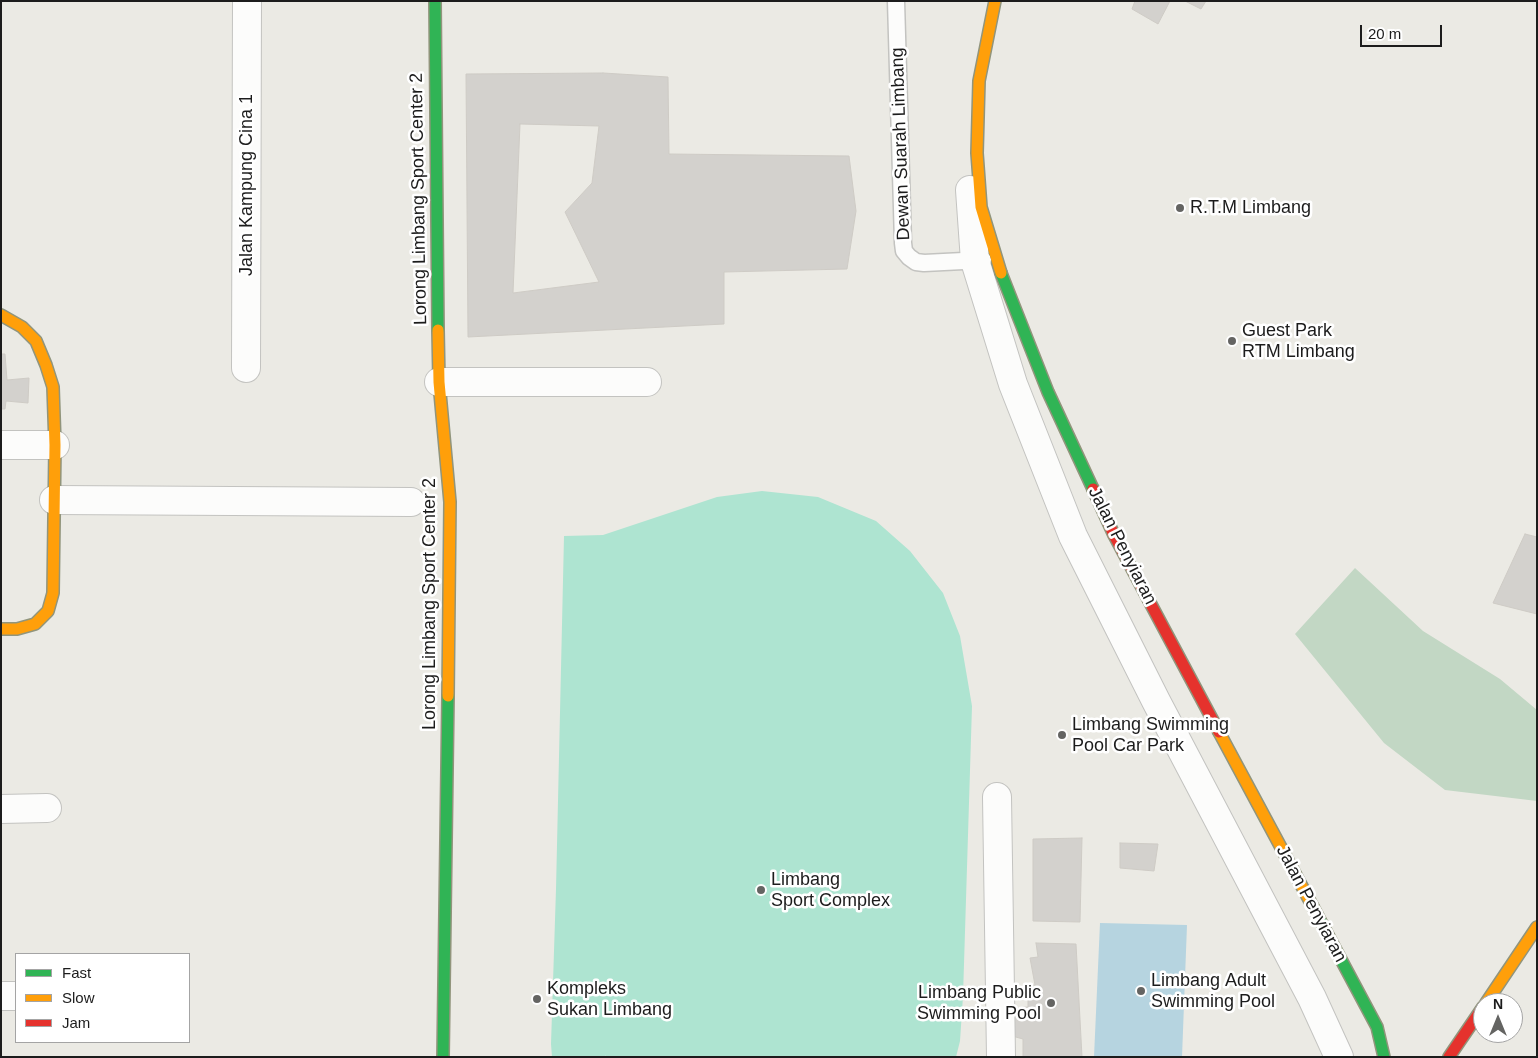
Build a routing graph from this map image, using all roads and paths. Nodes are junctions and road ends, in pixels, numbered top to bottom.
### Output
1 (247, 1) edge
2 (435, 1) edge
3 (896, 1) edge
4 (986, 1) edge
5 (995, 1) edge
6 (985, 260) junction
7 (1, 314) edge
8 (246, 368) dead end
9 (439, 382) junction
10 (647, 382) dead end
11 (1, 445) edge
12 (55, 445) junction
13 (54, 500) junction
14 (411, 502) dead end
15 (1, 629) edge
16 (997, 797) dead end
17 (47, 808) dead end
18 (1, 809) edge
19 (1537, 926) edge
20 (1493, 993) edge
21 (1, 996) edge
22 (15, 996) edge
23 (1473, 1022) edge
24 (443, 1057) edge
25 (1001, 1057) edge
26 (1339, 1057) edge
27 (1384, 1057) edge
28 (1449, 1057) edge

1 - 8 street, Jalan Kampung Cina 1
2 - 9 main road, Lorong Limbang Sport Center 2
3 - 6 lane, Dewan Suarah Limbang
4 - 6 street, Jalan Penyiaran
5 - 6 main road, Jalan Penyiaran
6 - 26 street, Jalan Penyiaran
6 - 27 main road, Jalan Penyiaran
7 - 12 main road
9 - 10 street
9 - 24 main road, Lorong Limbang Sport Center 2
11 - 12 street
12 - 13 main road
13 - 14 street
13 - 15 main road
16 - 25 street
17 - 18 street
19 - 20 main road
21 - 22 street
23 - 28 main road

